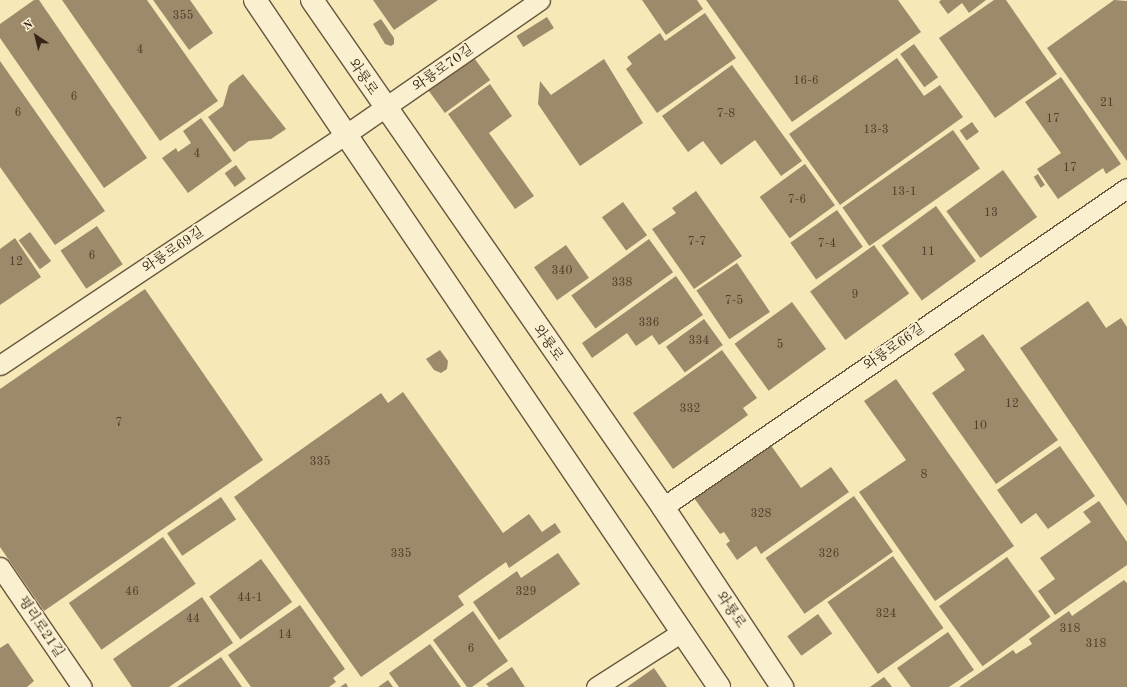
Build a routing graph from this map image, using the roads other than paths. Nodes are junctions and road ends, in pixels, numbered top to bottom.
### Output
1 (255, 0) edge
2 (312, 0) edge
3 (540, 0) edge
4 (384, 108) junction
5 (345, 136) junction
6 (1127, 188) edge
7 (0, 364) edge
8 (663, 507) junction
9 (0, 567) edge
10 (682, 632) junction
11 (82, 687) edge
12 (596, 687) edge
13 (719, 687) edge
14 (782, 687) edge

1 - 5 main road
2 - 4 main road, 와룡로
3 - 4 street, 와룡로70길
4 - 5 street, 와룡로70길
4 - 8 main road, 와룡로
5 - 7 street, 와룡로69길
5 - 10 main road
6 - 8 street, 와룡로66길
8 - 14 main road, 와룡로
9 - 11 street, 평리로21길
10 - 12 street
10 - 13 main road

